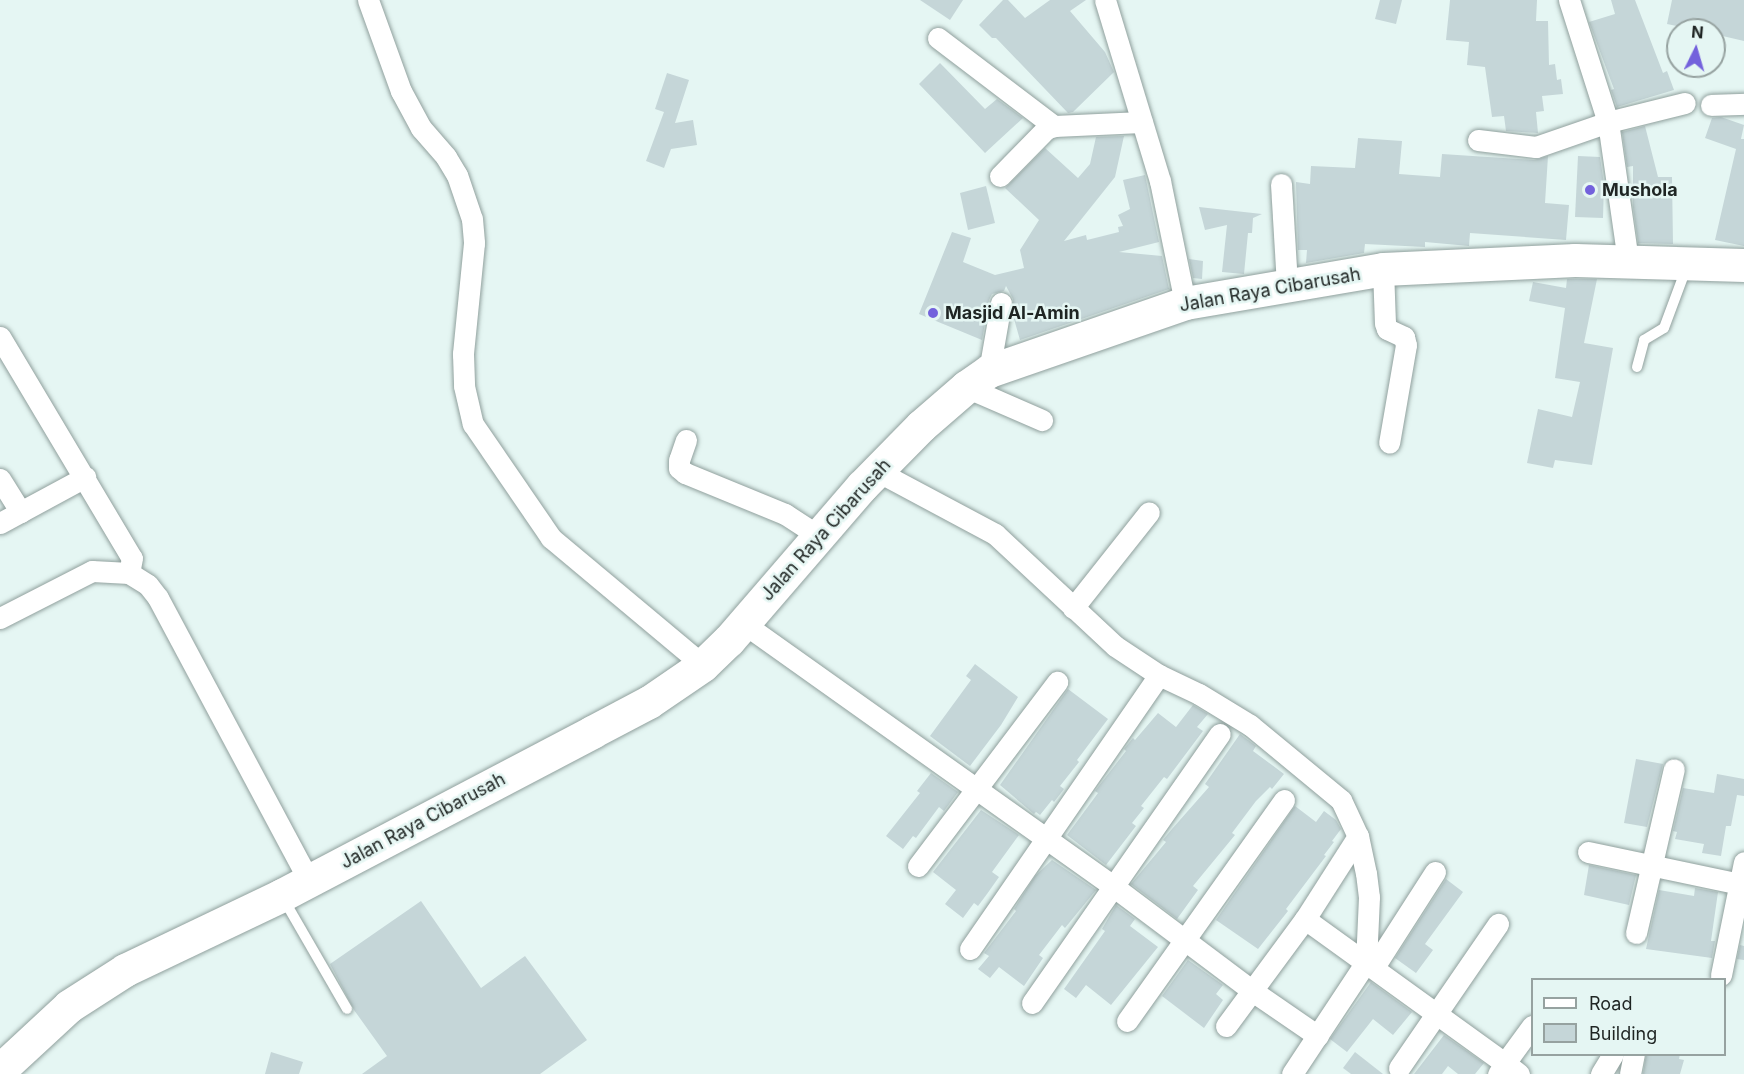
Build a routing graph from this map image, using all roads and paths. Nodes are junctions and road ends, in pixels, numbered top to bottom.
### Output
1 (368, 0) edge
2 (1105, 0) edge
3 (1569, 0) edge
4 (938, 38) dead end
5 (1685, 103) dead end
6 (1744, 104) edge
7 (1711, 105) dead end
8 (1142, 122) junction
9 (1608, 122) junction
10 (1054, 126) junction
11 (1478, 140) dead end
12 (1000, 176) dead end
13 (1281, 184) dead end
14 (1628, 260) junction
15 (1688, 263) junction
16 (1744, 265) edge
17 (1383, 269) junction
18 (1287, 284) junction
19 (1001, 303) dead end
20 (1185, 303) junction
21 (0, 337) edge
22 (1636, 367) dead end
23 (977, 379) junction
24 (1042, 420) dead end
25 (686, 440) dead end
26 (1389, 443) dead end
27 (877, 471) junction
28 (84, 477) junction
29 (0, 479) edge
30 (21, 512) junction
31 (1149, 512) dead end
32 (0, 523) edge
33 (817, 535) junction
34 (129, 573) junction
35 (1073, 608) junction
36 (0, 618) edge
37 (743, 623) junction
38 (703, 664) junction
39 (1159, 675) junction
40 (1057, 682) dead end
41 (1220, 734) dead end
42 (1674, 769) dead end
43 (976, 789) junction
44 (1284, 800) dead end
45 (1358, 836) junction
46 (1047, 839) junction
47 (1588, 852) dead end
48 (1744, 862) edge
49 (918, 866) dead end
50 (1652, 866) junction
51 (1434, 872) dead end
52 (1742, 885) edge
53 (1114, 887) junction
54 (295, 888) junction
55 (1305, 920) junction
56 (1498, 924) dead end
57 (1636, 933) dead end
58 (1183, 940) junction
59 (970, 949) dead end
60 (1370, 964) junction
61 (1721, 975) dead end
62 (1251, 990) junction
63 (1032, 1003) dead end
64 (347, 1009) dead end
65 (1438, 1012) junction
66 (1127, 1021) dead end
67 (1226, 1026) dead end
68 (1531, 1029) edge
69 (1318, 1036) junction
70 (1612, 1056) edge
71 (1634, 1056) edge
72 (1399, 1068) dead end
73 (1302, 1069) edge
74 (0, 1070) edge
75 (1507, 1070) edge
76 (1601, 1074) edge
77 (1630, 1074) edge

1 - 38 street
2 - 8 street
3 - 9 street
4 - 10 street
5 - 9 street
6 - 7 street
8 - 10 street
8 - 20 street
9 - 11 street
9 - 14 street
10 - 12 street
13 - 18 street
14 - 15 main road, Jalan Raya Cibarusah
14 - 17 main road, Jalan Raya Cibarusah
15 - 16 main road, Jalan Raya Cibarusah
15 - 22 lane
17 - 18 main road, Jalan Raya Cibarusah
17 - 26 street
18 - 20 main road, Jalan Raya Cibarusah
19 - 23 street
20 - 23 main road, Jalan Raya Cibarusah
21 - 28 street
23 - 24 street
23 - 27 main road, Jalan Raya Cibarusah
25 - 33 street
27 - 33 main road, Jalan Raya Cibarusah
27 - 35 street
28 - 30 street
28 - 34 street
29 - 30 street
30 - 32 street
31 - 35 street
33 - 37 main road, Jalan Raya Cibarusah
34 - 36 street
34 - 54 street
35 - 39 street
37 - 38 main road, Jalan Raya Cibarusah
37 - 43 street
38 - 54 main road, Jalan Raya Cibarusah
39 - 45 street
39 - 46 street
40 - 43 street
41 - 53 street
42 - 50 street
43 - 46 street
43 - 49 street
44 - 58 street
45 - 55 street
45 - 60 street
46 - 53 street
46 - 59 street
47 - 50 street
48 - 52 street
50 - 52 street
50 - 57 street
51 - 60 street
52 - 61 street
53 - 58 street
53 - 63 street
54 - 64 lane
54 - 74 main road, Jalan Raya Cibarusah
55 - 60 street
55 - 62 street
56 - 65 street
58 - 62 street
58 - 66 street
60 - 65 street
60 - 69 street
62 - 67 street
62 - 69 street
65 - 72 street
65 - 75 street
68 - 75 street
69 - 73 street
70 - 76 street
71 - 77 street

